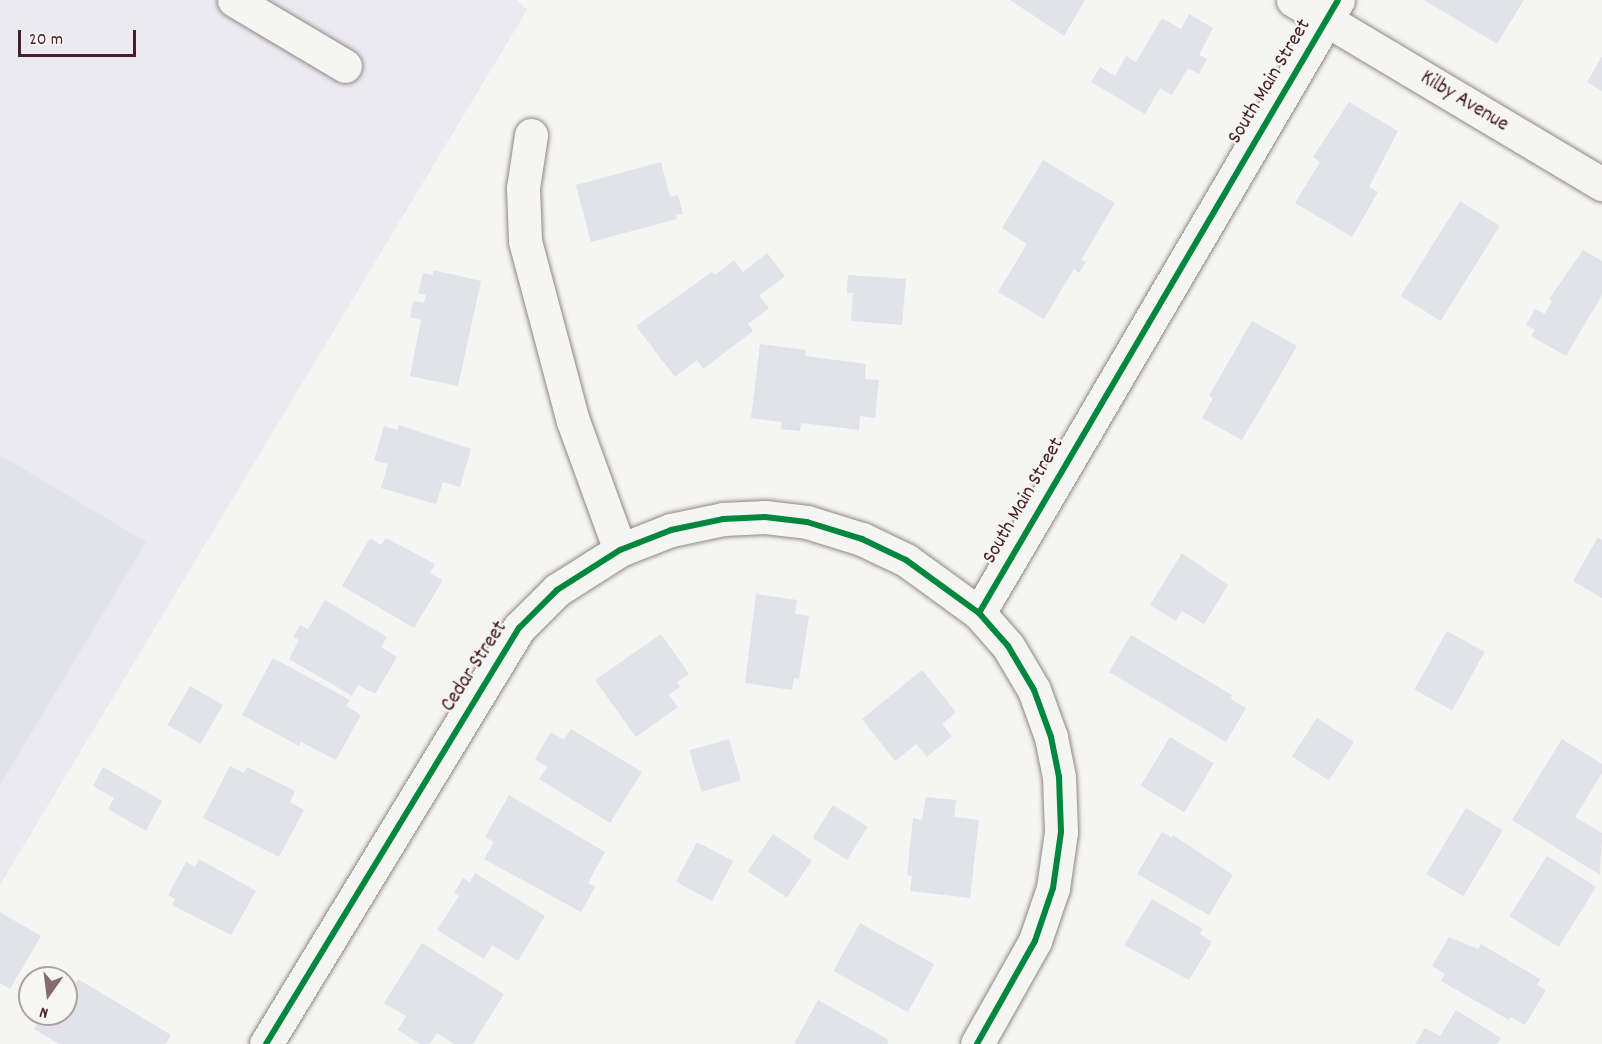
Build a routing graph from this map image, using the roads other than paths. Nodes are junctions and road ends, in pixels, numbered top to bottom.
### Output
1 (234, 0) edge
2 (1293, 0) edge
3 (1332, 10) edge
4 (345, 66) dead end
5 (531, 135) dead end
6 (1602, 184) edge
7 (620, 550) junction
8 (979, 613) junction
9 (266, 1044) edge
10 (977, 1044) edge

1 - 4 street
2 - 3 street, Kilby Avenue
3 - 6 street, Kilby Avenue
3 - 8 street, South Main Street
5 - 7 street
7 - 8 street, Cedar Street
7 - 9 street, Cedar Street
8 - 10 street

